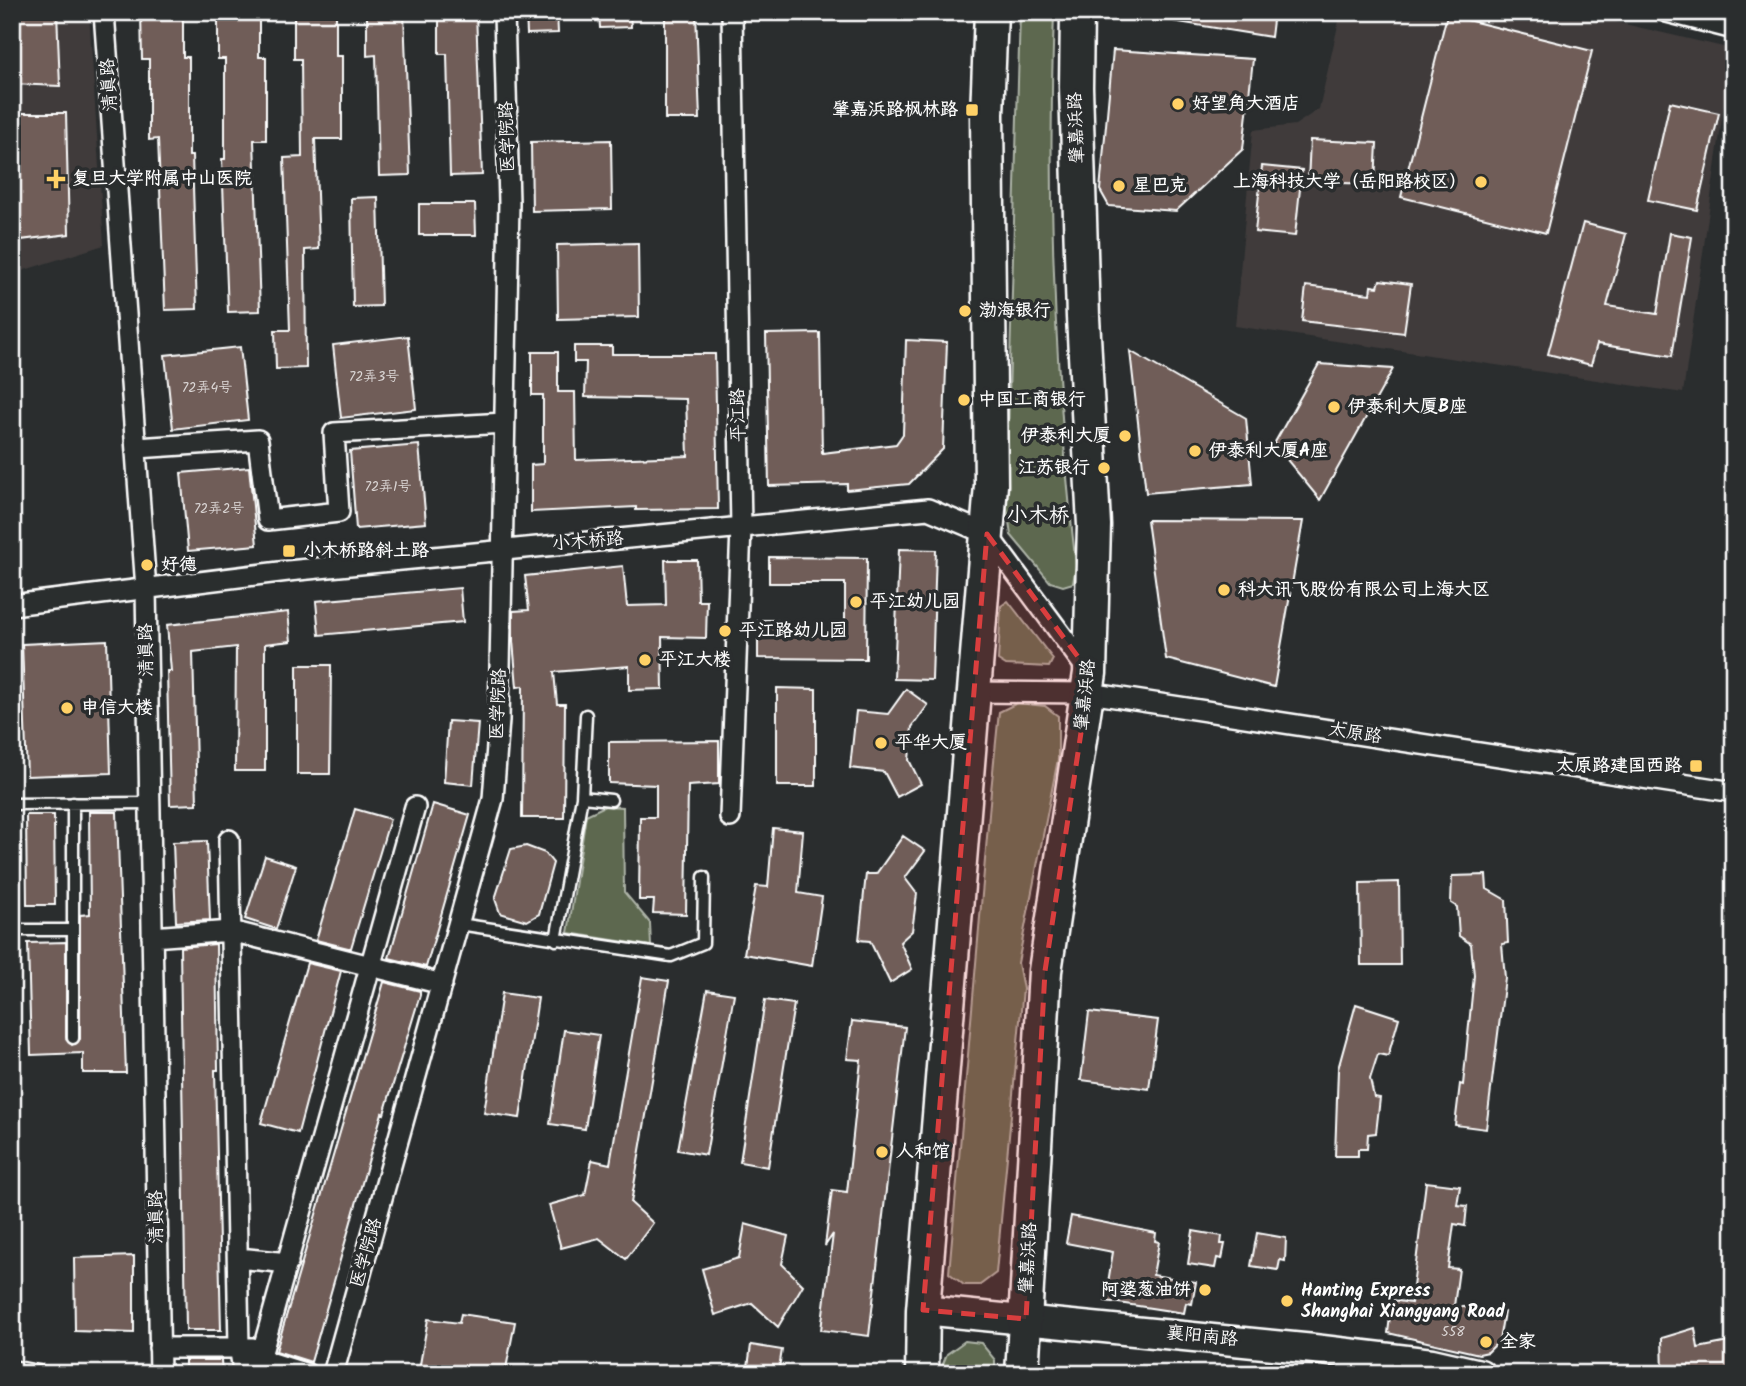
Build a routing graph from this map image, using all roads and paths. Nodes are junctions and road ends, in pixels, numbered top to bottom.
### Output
1 (104, 12) edge
2 (504, 12) edge
3 (732, 12) edge
4 (991, 12) edge
5 (1077, 12) edge
6 (1667, 12) edge
7 (1734, 29) edge
8 (504, 423) junction
9 (137, 448) junction
10 (741, 528) junction
11 (987, 534) junction
12 (501, 550) junction
13 (146, 589) junction
14 (12, 606) edge
15 (1089, 683) junction
16 (974, 692) junction
17 (586, 715) dead end
18 (1734, 792) edge
19 (582, 797) junction
20 (611, 800) dead end
21 (73, 803) junction
22 (149, 803) junction
23 (12, 804) edge
24 (415, 807) dead end
25 (730, 817) dead end
26 (229, 840) dead end
27 (704, 877) dead end
28 (459, 924) junction
29 (12, 930) edge
30 (73, 930) junction
31 (231, 931) junction
32 (152, 937) junction
33 (556, 940) junction
34 (372, 966) junction
35 (442, 984) junction
36 (73, 1038) dead end
37 (238, 1258) junction
38 (288, 1263) junction
39 (923, 1310) junction
40 (1026, 1319) junction
41 (239, 1346) junction
42 (159, 1348) junction
43 (262, 1354) junction
44 (12, 1367) edge
45 (153, 1373) edge
46 (53, 1374) edge
47 (307, 1374) edge
48 (333, 1374) edge
49 (922, 1374) edge
50 (1022, 1374) edge
51 (1480, 1374) edge

1 - 9 street, 清真路
2 - 8 street, 医学院路
3 - 10 street, 平江路
4 - 11 main road
5 - 15 main road, 肇嘉浜路
6 - 7 street
8 - 9 street
8 - 12 street, 医学院路
9 - 13 street, 清真路
10 - 11 street, 小木桥路
10 - 12 street, 小木桥路
10 - 25 street, 平江路
11 - 15 street
11 - 16 main road
12 - 13 street, 小木桥路
12 - 28 street, 医学院路
13 - 14 street, 小木桥路
13 - 22 street, 清真路
15 - 16 street, 太原路
15 - 18 street, 太原路
15 - 40 main road, 肇嘉浜路
16 - 39 main road
17 - 19 lane
19 - 20 lane
19 - 33 lane
21 - 22 lane
21 - 23 lane
21 - 30 lane
22 - 32 street, 清真路
24 - 34 street
26 - 31 street
27 - 33 lane
28 - 33 lane
28 - 35 street, 医学院路
29 - 30 lane
30 - 36 lane
31 - 32 street
31 - 34 street
31 - 37 street
32 - 42 street, 清真路
34 - 35 street
34 - 38 street
35 - 48 street, 医学院路
37 - 38 street
37 - 41 street
38 - 43 street
39 - 40 street, 襄阳南路
39 - 49 main road
40 - 50 main road, 肇嘉浜路
40 - 51 street, 襄阳南路
41 - 42 street
41 - 43 street
42 - 45 street, 清真路
43 - 47 street
44 - 46 lane

